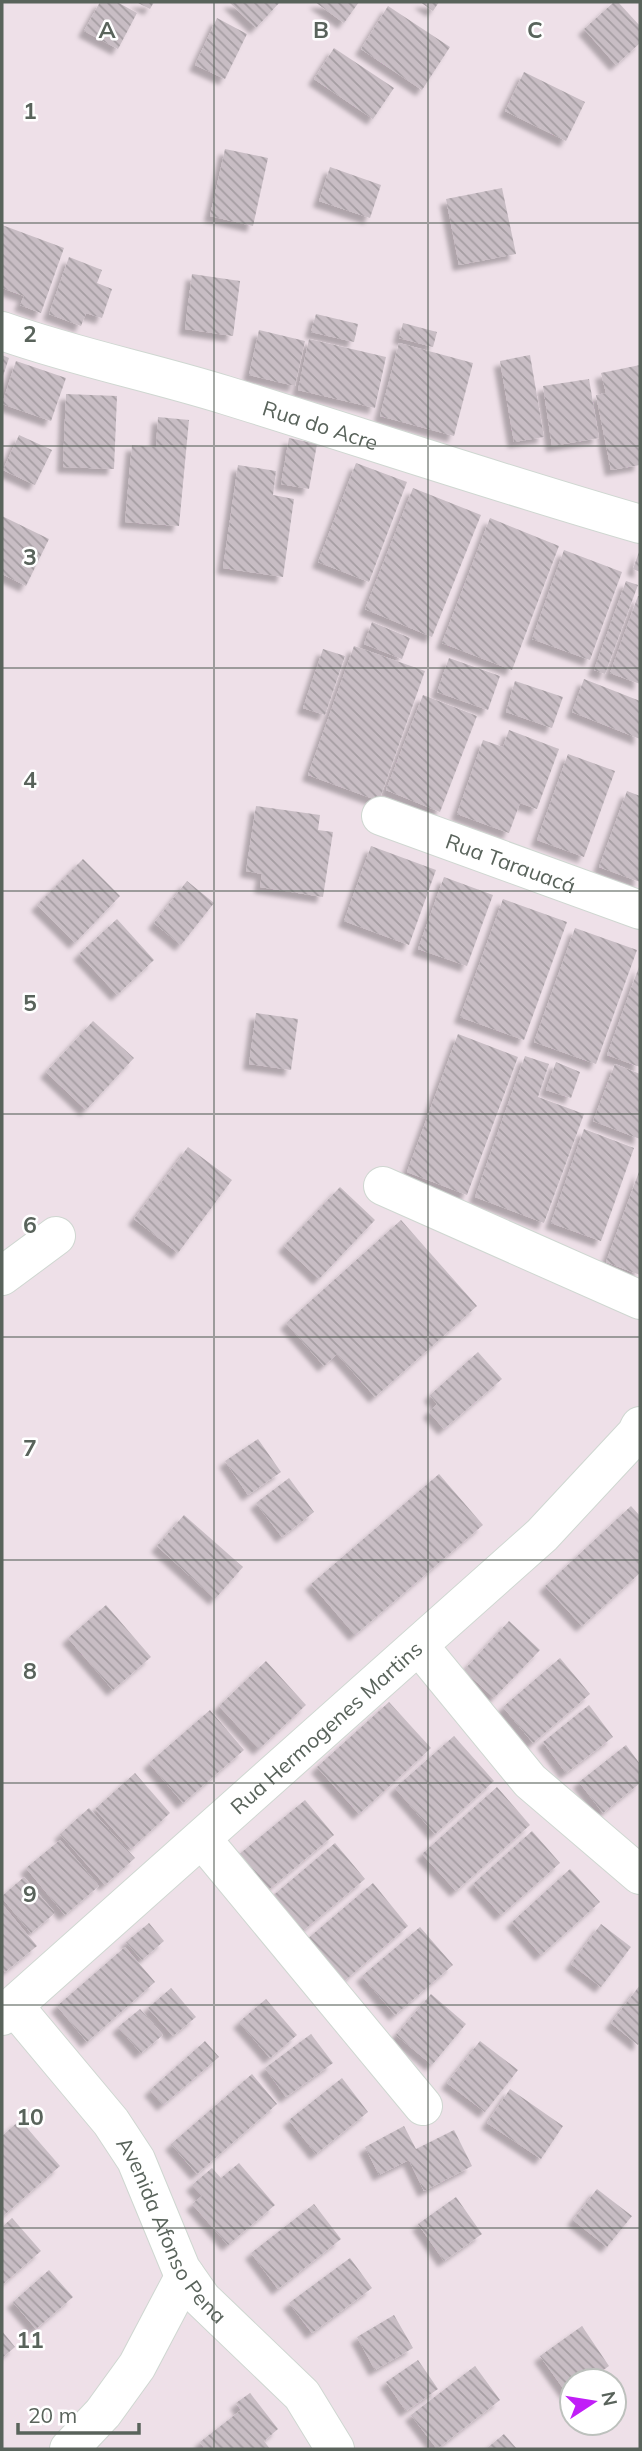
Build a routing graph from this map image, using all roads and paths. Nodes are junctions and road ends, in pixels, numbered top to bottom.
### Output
1 (2, 331) edge
2 (640, 524) edge
3 (381, 816) dead end
4 (640, 910) edge
5 (383, 1186) dead end
6 (56, 1236) dead end
7 (2, 1276) edge
8 (640, 1300) edge
9 (639, 1433) edge
10 (419, 1646) junction
11 (202, 1839) junction
12 (640, 1875) edge
13 (8, 2011) edge
14 (423, 2106) dead end
15 (186, 2275) junction
16 (69, 2449) edge
17 (335, 2449) edge

1 - 2 street, Rua do Acre
3 - 4 street, Rua Tarauacá
5 - 8 street
6 - 7 street
9 - 10 street, Rua Hermogenes Martins
10 - 11 street, Rua Hermogenes Martins
10 - 12 street
11 - 13 street, Rua Hermogenes Martins
11 - 14 street
13 - 15 street, Avenida Afonso Pena
15 - 16 street
15 - 17 street, Avenida Afonso Pena

